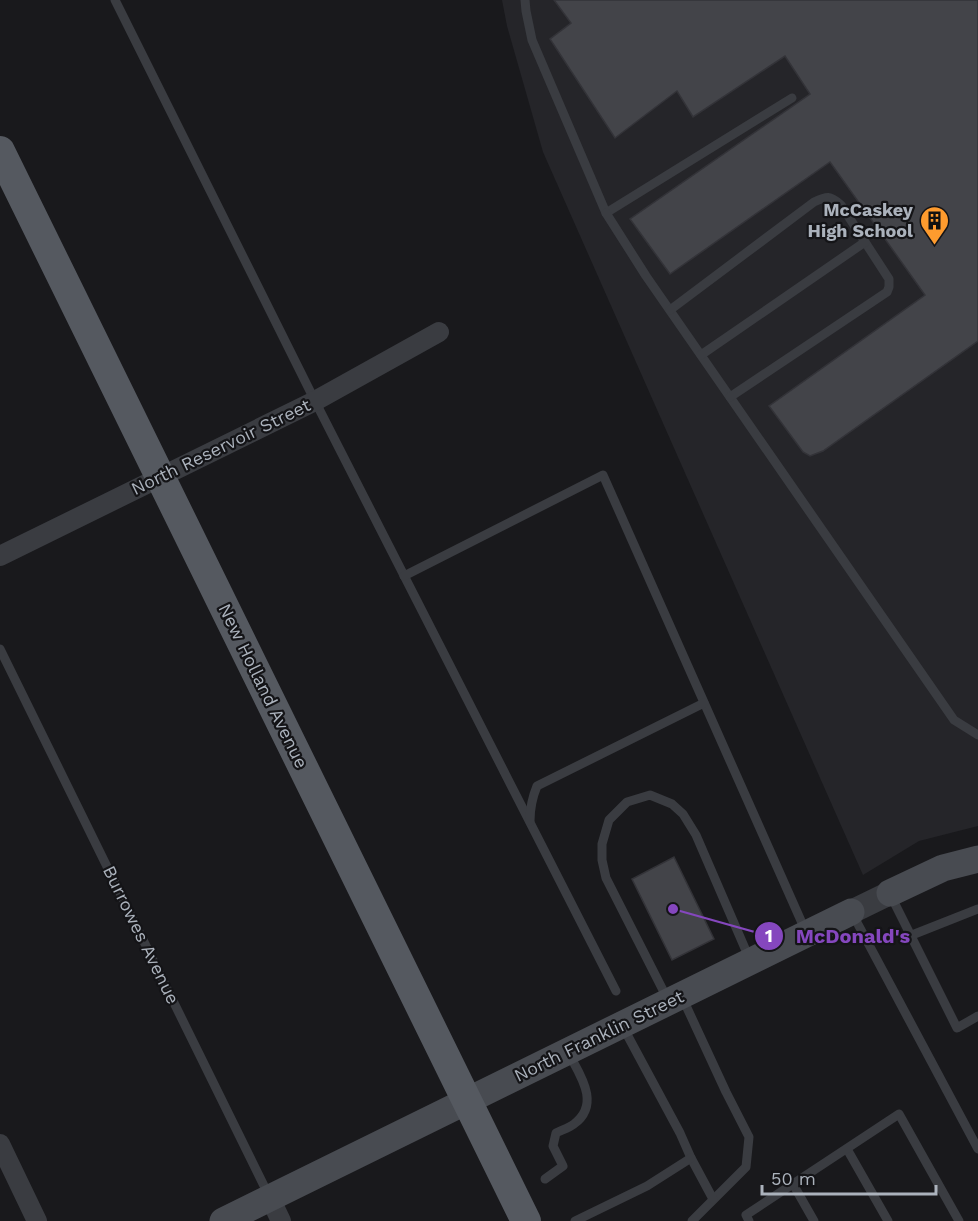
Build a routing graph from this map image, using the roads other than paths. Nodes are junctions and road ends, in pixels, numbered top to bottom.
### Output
1 (114, 0) edge
2 (525, 0) edge
3 (792, 98) dead end
4 (0, 151) edge
5 (606, 213) junction
6 (865, 242) junction
7 (670, 310) junction
8 (439, 332) dead end
9 (701, 355) junction
10 (730, 396) junction
11 (315, 401) junction
12 (160, 477) junction
13 (0, 556) edge
14 (404, 576) junction
15 (0, 650) edge
16 (704, 703) junction
17 (978, 735) edge
18 (530, 823) junction
19 (978, 859) edge
20 (890, 893) junction
21 (978, 909) edge
22 (851, 912) junction
23 (807, 934) junction
24 (912, 935) junction
25 (751, 962) junction
26 (616, 991) dead end
27 (675, 999) junction
28 (978, 1016) edge
29 (622, 1025) junction
30 (567, 1052) junction
31 (467, 1101) junction
32 (847, 1149) junction
33 (978, 1149) edge
34 (1, 1151) edge
35 (691, 1158) junction
36 (545, 1179) dead end
37 (793, 1184) junction
38 (713, 1199) junction
39 (275, 1209) edge
40 (38, 1221) edge
41 (223, 1221) edge
42 (526, 1221) edge
43 (575, 1221) edge
44 (692, 1221) edge
45 (749, 1221) edge
46 (814, 1221) edge
47 (888, 1221) edge
48 (959, 1221) edge

1 - 11 lane
2 - 5 lane
3 - 5 lane
4 - 12 main road, New Holland Avenue
5 - 7 lane
6 - 7 lane
6 - 9 lane
6 - 10 lane
7 - 9 lane
8 - 11 street, North Reservoir Street
9 - 10 lane
10 - 17 lane
11 - 12 street, North Reservoir Street
11 - 14 lane
12 - 13 street, North Reservoir Street
12 - 31 main road, New Holland Avenue
14 - 16 lane
14 - 18 lane
15 - 39 lane, Burrowes Avenue
16 - 18 lane
16 - 23 lane
18 - 26 lane
19 - 20 main road, North Franklin Street
20 - 22 street, North Franklin Street
20 - 24 lane
21 - 24 lane
22 - 23 main road, North Franklin Street
22 - 33 lane
23 - 25 main road, North Franklin Street
24 - 28 lane
25 - 27 main road, North Franklin Street
25 - 27 lane
27 - 29 main road, North Franklin Street
27 - 38 lane
29 - 30 main road, North Franklin Street
29 - 35 lane
30 - 31 main road, North Franklin Street
30 - 36 lane
31 - 39 main road, North Franklin Street
31 - 42 main road, New Holland Avenue
32 - 37 lane
32 - 47 lane
32 - 48 lane
34 - 40 street
35 - 38 lane
35 - 43 lane
37 - 45 lane
37 - 46 lane
38 - 44 lane
39 - 41 main road, North Franklin Street

